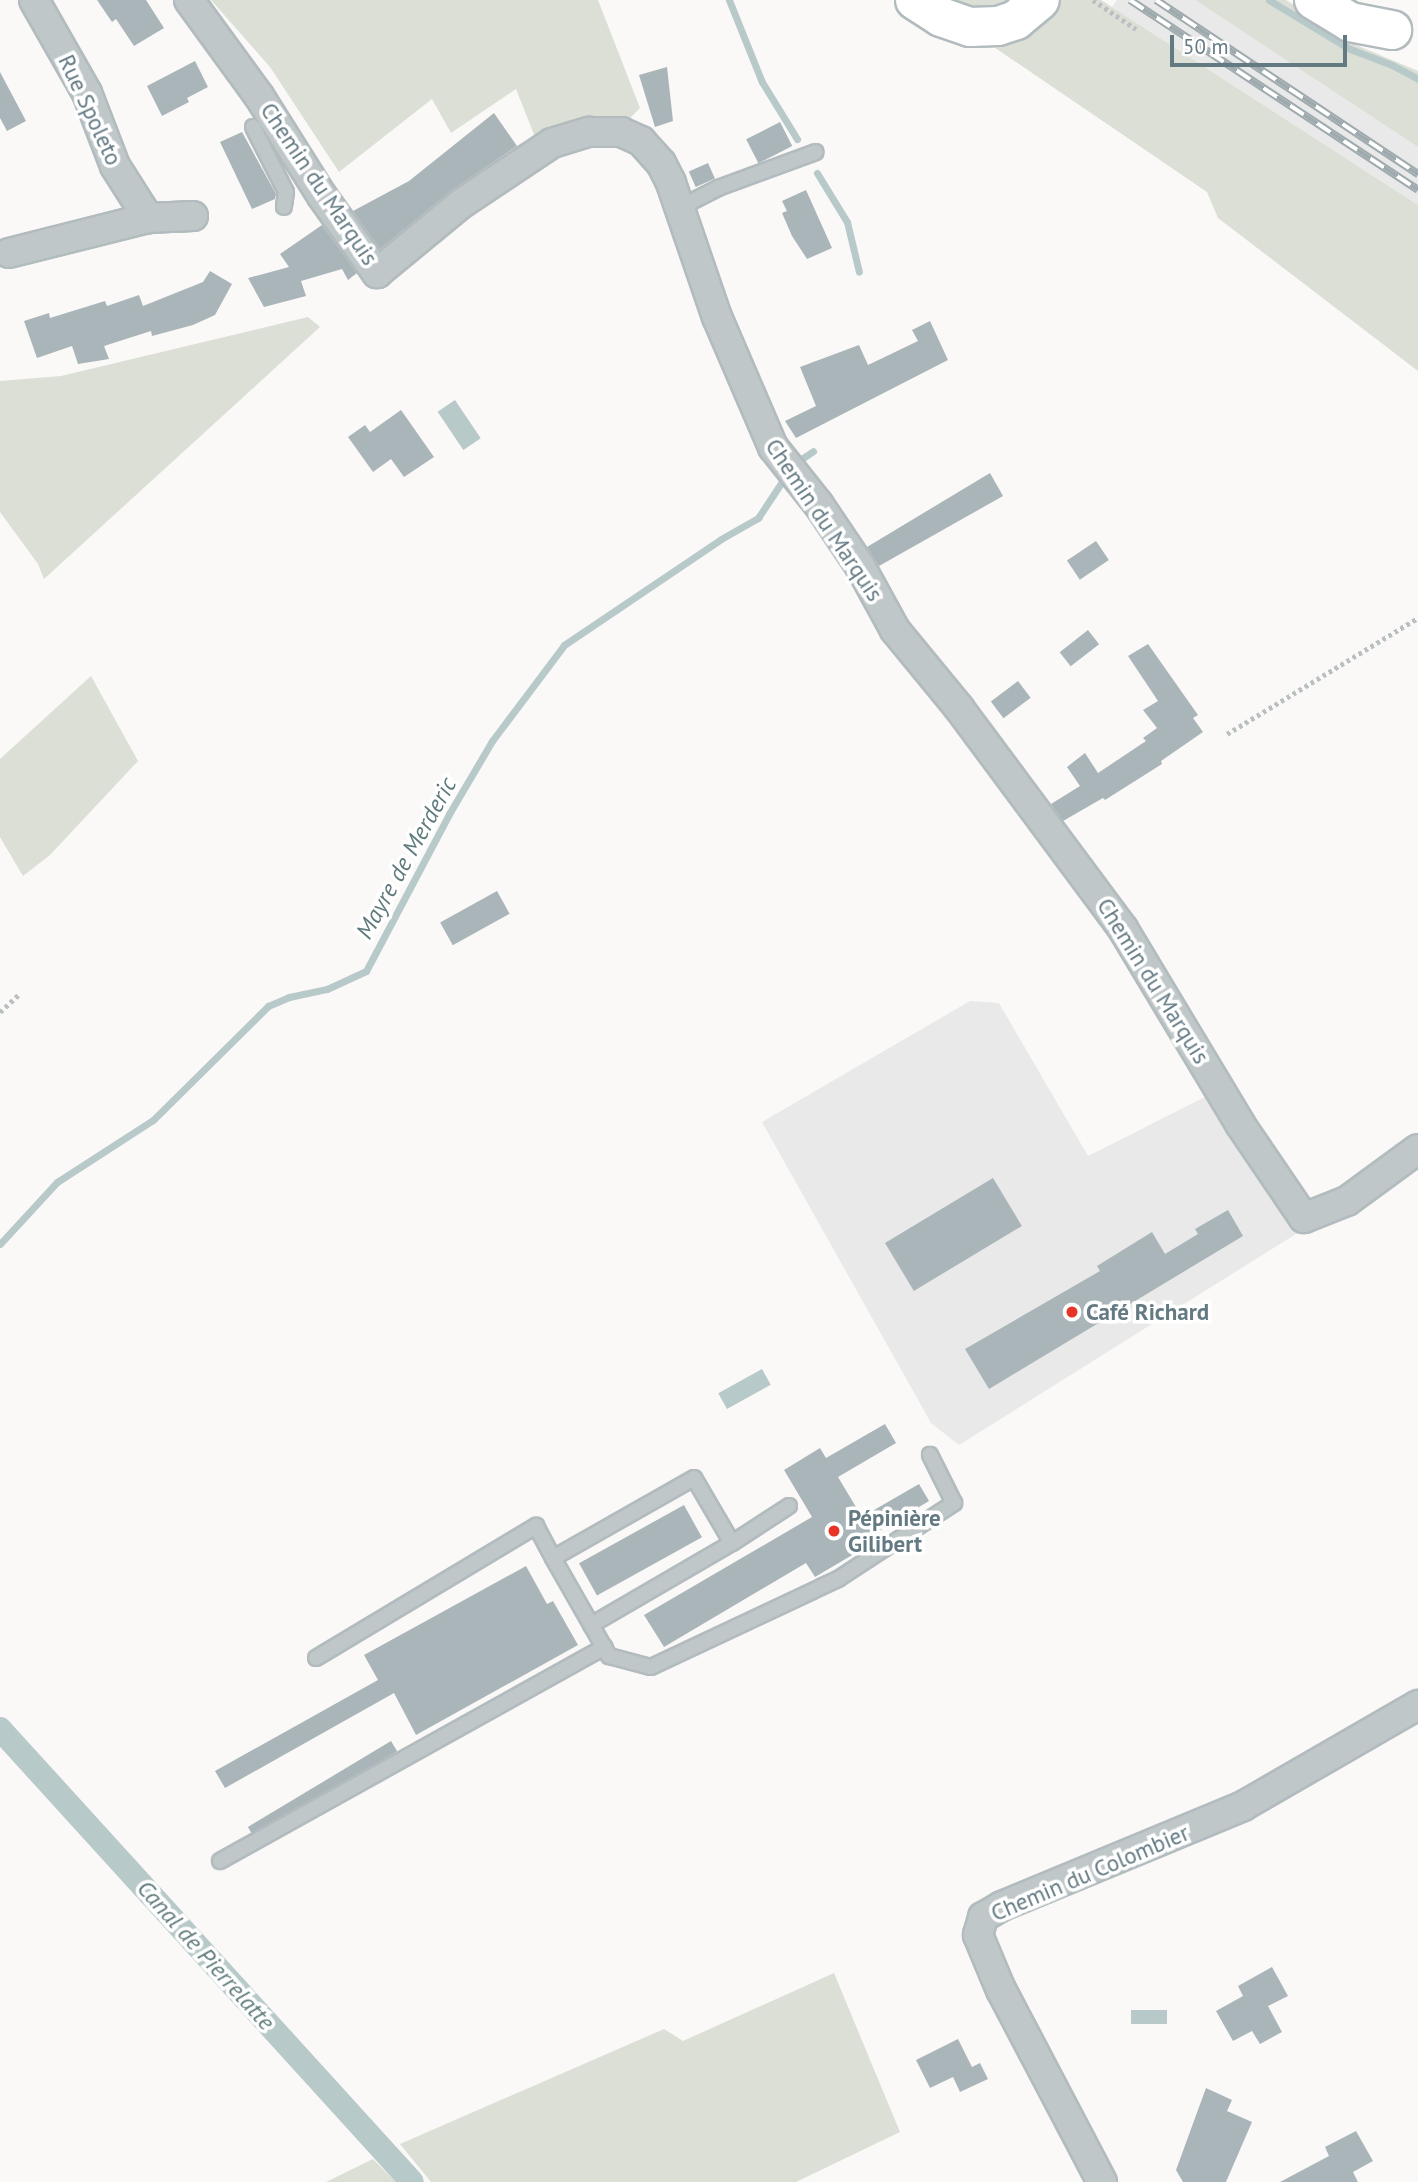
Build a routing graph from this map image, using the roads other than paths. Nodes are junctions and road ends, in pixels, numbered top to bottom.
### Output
1 (34, 0) edge
2 (189, 0) edge
3 (915, 0) edge
4 (1040, 0) edge
5 (1314, 0) edge
6 (1360, 0) edge
7 (1405, 38) edge
8 (253, 127) dead end
9 (816, 152) dead end
10 (284, 207) dead end
11 (679, 208) junction
12 (193, 216) dead end
13 (148, 218) junction
14 (9, 253) dead end
15 (1418, 1149) edge
16 (930, 1455) dead end
17 (789, 1506) dead end
18 (732, 1543) junction
19 (553, 1558) junction
20 (591, 1625) junction
21 (604, 1647) junction
22 (316, 1658) dead end
23 (1418, 1705) edge
24 (220, 1861) dead end
25 (1102, 2182) edge

1 - 13 street, Rue Spoleto
2 - 11 street, Chemin du Marquis
3 - 4 main road
5 - 7 main road
6 - 7 main road
8 - 10 lane
9 - 11 lane
11 - 15 street, Chemin du Marquis
12 - 13 street
13 - 14 street
16 - 21 lane
17 - 18 lane
18 - 19 lane
18 - 20 lane
19 - 20 lane
19 - 22 lane
20 - 21 lane
21 - 24 lane
23 - 25 street, Chemin du Colombier

